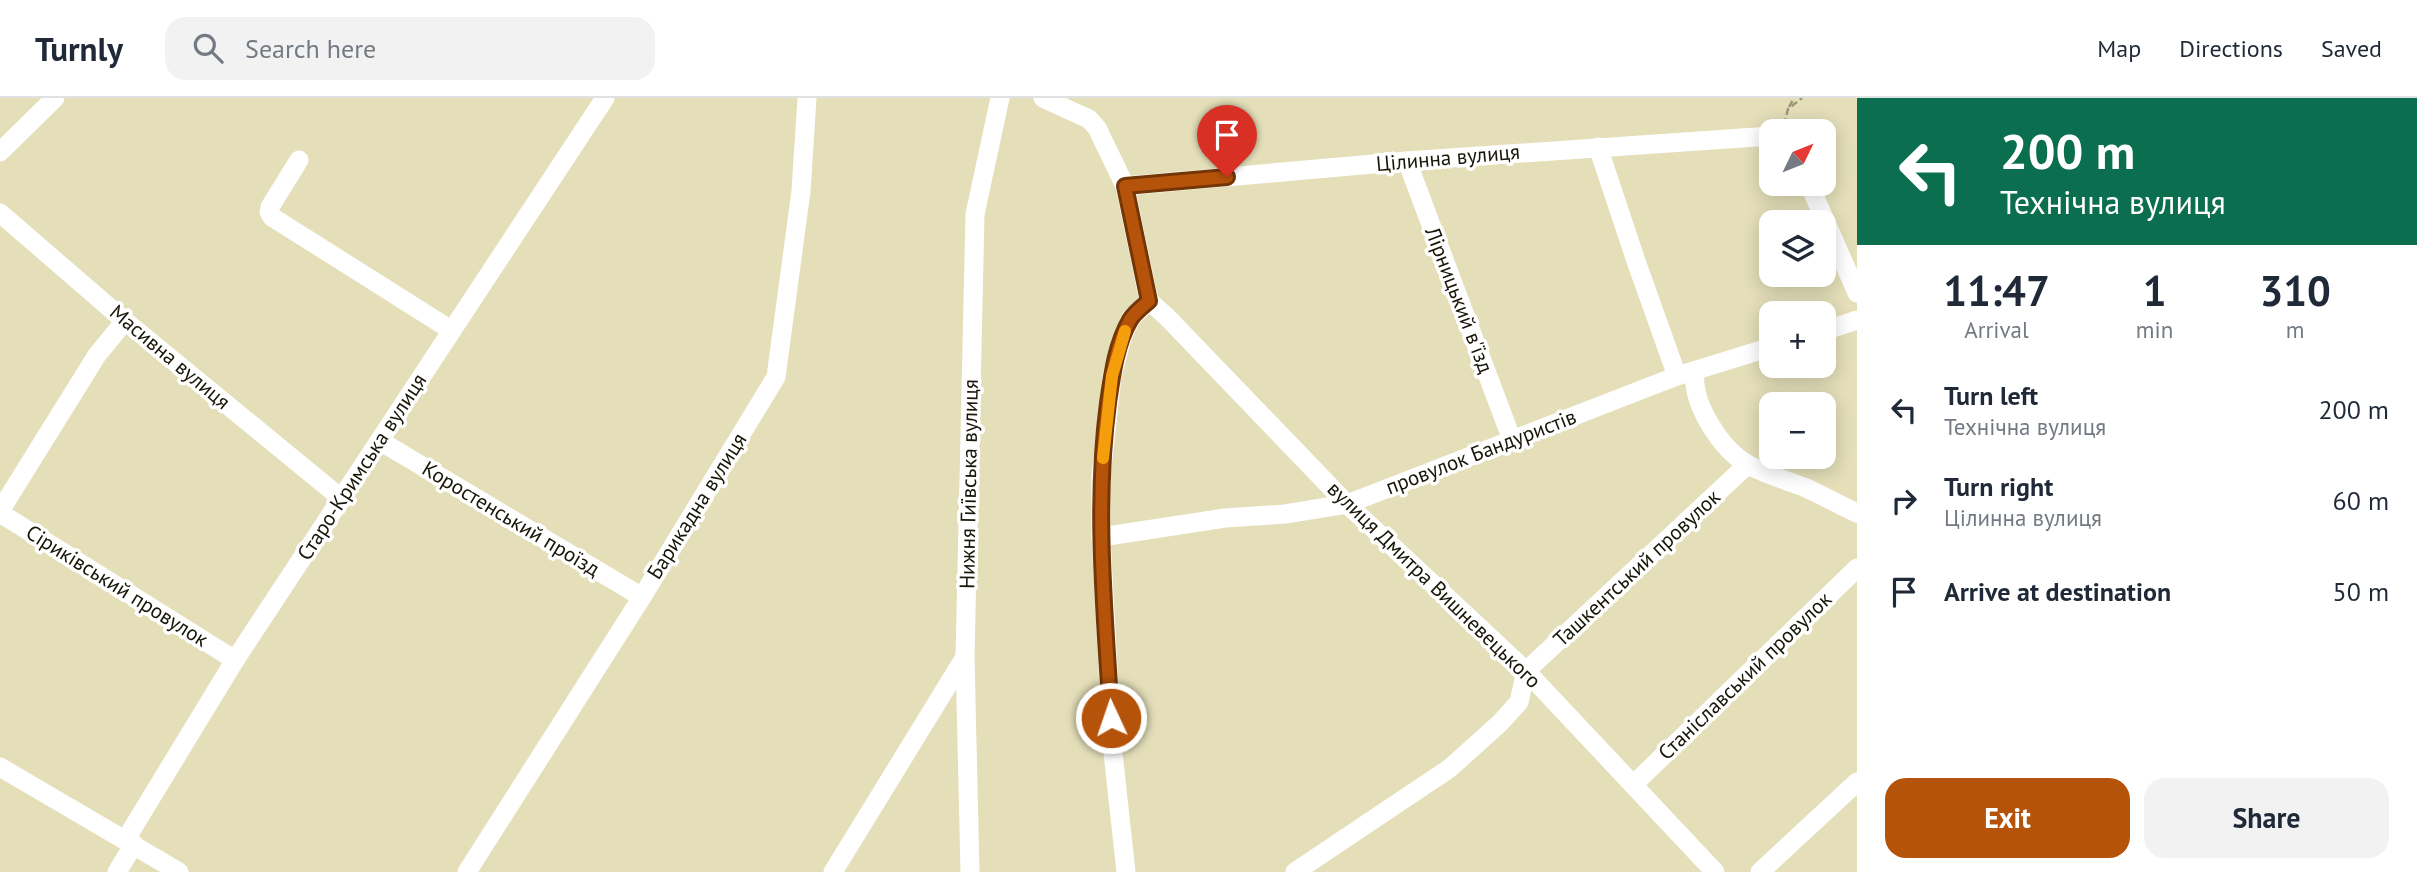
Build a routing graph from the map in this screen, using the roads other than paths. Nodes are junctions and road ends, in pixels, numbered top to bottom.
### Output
1 (55, 98) edge
2 (605, 98) edge
3 (807, 98) edge
4 (1000, 98) edge
5 (1043, 98) edge
6 (1759, 137) edge
7 (1598, 146) junction
8 (0, 152) edge
9 (299, 160) dead end
10 (1407, 161) junction
11 (1125, 186) junction
12 (1815, 196) edge
13 (0, 213) edge
14 (1857, 293) edge
15 (1149, 301) junction
16 (1857, 320) edge
17 (125, 321) junction
18 (1836, 327) edge
19 (451, 330) junction
20 (1759, 351) edge
21 (1686, 374) junction
22 (1512, 440) junction
23 (380, 441) junction
24 (1748, 465) junction
25 (342, 499) junction
26 (1348, 504) junction
27 (0, 512) edge
28 (1857, 513) edge
29 (1101, 537) junction
30 (1857, 568) edge
31 (642, 597) junction
32 (965, 657) junction
33 (235, 660) junction
34 (1526, 671) junction
35 (1552, 698) junction
36 (1519, 702) junction
37 (0, 767) edge
38 (1857, 782) edge
39 (1633, 785) junction
40 (130, 841) junction
41 (117, 872) edge
42 (179, 872) edge
43 (467, 872) edge
44 (833, 872) edge
45 (970, 872) edge
46 (1126, 872) edge
47 (1295, 872) edge
48 (1715, 872) edge
49 (1760, 872) edge

1 - 8 street
2 - 19 street, Старо-Кримська вулиця
3 - 31 street, Барикадна вулиця
4 - 32 street, Нижня Гиївська вулиця
5 - 11 street
6 - 7 street, Цілинна вулиця
7 - 10 street, Цілинна вулиця
7 - 21 street
9 - 19 street
10 - 11 street, Цілинна вулиця
10 - 22 street, Лірницький в'їзд
11 - 15 street
12 - 14 street
13 - 17 street, Масивна вулиця
15 - 26 street, вулиця Дмитра Вишневецького
15 - 29 street
16 - 18 street
17 - 25 street, Масивна вулиця
17 - 27 street
19 - 23 street, Старо-Кримська вулиця
20 - 21 street, провулок Бандуристів
21 - 22 street, провулок Бандуристів
21 - 24 street
22 - 26 street, провулок Бандуристів
23 - 25 street, Старо-Кримська вулиця
23 - 31 street, Коростенський проїзд
24 - 28 street
24 - 34 street, Ташкентський провулок
25 - 33 street, Старо-Кримська вулиця
26 - 29 street, провулок Бандуристів
26 - 34 street, вулиця Дмитра Вишневецького
27 - 33 street, Сіриківський провулок
29 - 46 street
30 - 39 street, Станіславський провулок
31 - 43 street, Барикадна вулиця
32 - 44 street
32 - 45 street, Нижня Гиївська вулиця
33 - 40 street, Старо-Кримська вулиця
34 - 35 street, вулиця Дмитра Вишневецького
34 - 36 street
35 - 36 street
35 - 39 street, вулиця Дмитра Вишневецького
36 - 47 street
37 - 40 street
38 - 49 street
39 - 48 street, вулиця Дмитра Вишневецького
40 - 41 street, Старо-Кримська вулиця
40 - 42 street

